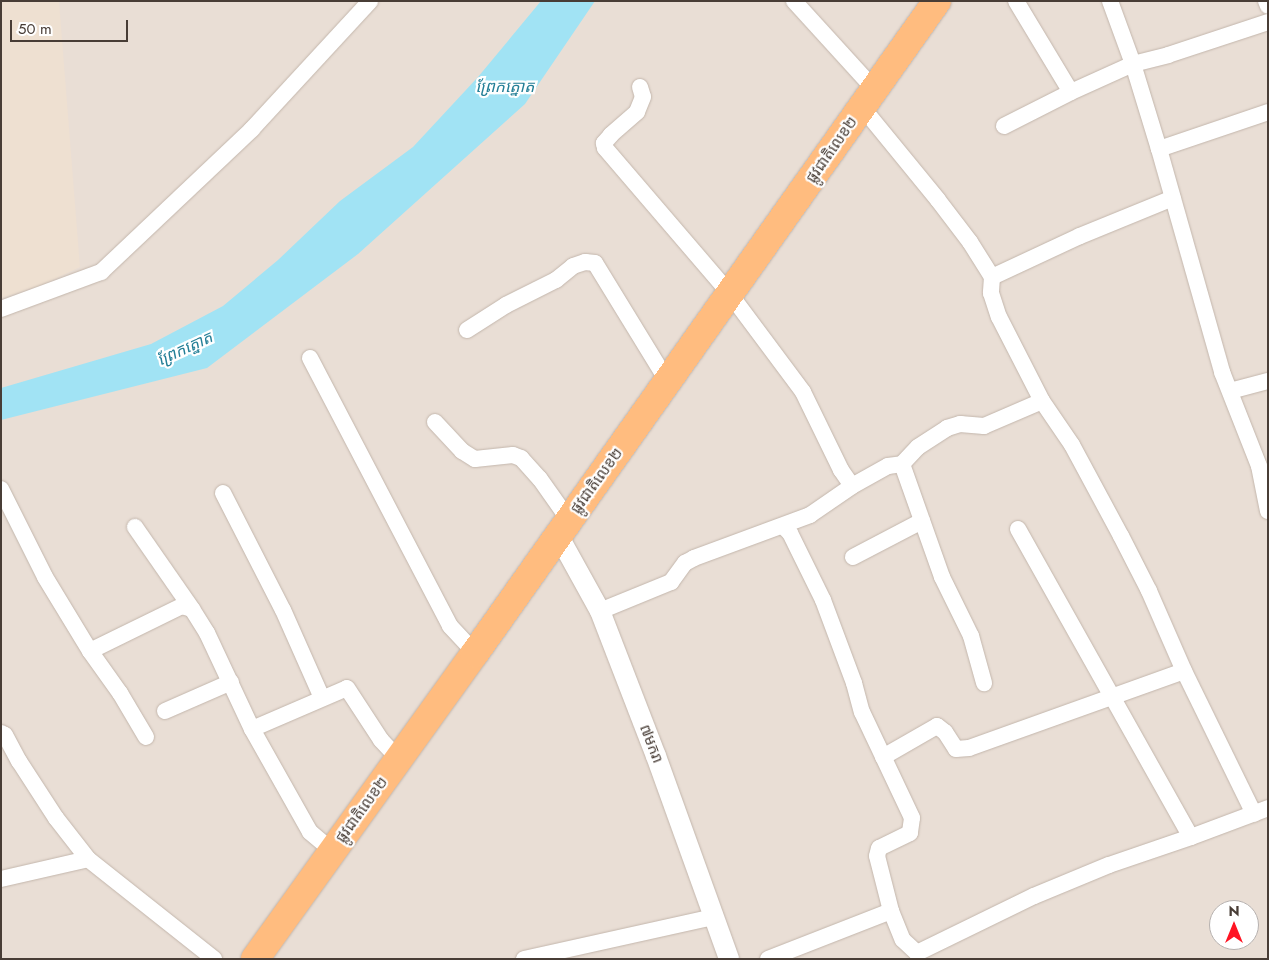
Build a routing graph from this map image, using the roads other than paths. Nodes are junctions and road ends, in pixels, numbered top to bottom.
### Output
1 (370, 1) edge
2 (794, 1) edge
3 (937, 1) edge
4 (1016, 1) edge
5 (1110, 1) edge
6 (1266, 1) edge
7 (1268, 6) edge
8 (1268, 22) edge
9 (1133, 64) junction
10 (640, 87) dead end
11 (1071, 92) junction
12 (868, 99) junction
13 (1268, 112) edge
14 (1004, 126) dead end
15 (1159, 149) junction
16 (1173, 198) junction
17 (992, 277) junction
18 (730, 294) junction
19 (1, 309) edge
20 (467, 330) dead end
21 (310, 358) dead end
22 (1268, 381) edge
23 (668, 382) junction
24 (1230, 391) junction
25 (1042, 401) junction
26 (435, 422) dead end
27 (902, 464) junction
28 (852, 486) junction
29 (2, 492) edge
30 (223, 493) dead end
31 (1268, 511) edge
32 (922, 521) junction
33 (783, 526) junction
34 (135, 527) dead end
35 (564, 528) junction
36 (1018, 529) dead end
37 (853, 557) dead end
38 (192, 609) junction
39 (600, 611) junction
40 (90, 651) junction
41 (475, 654) junction
42 (1184, 671) junction
43 (231, 682) junction
44 (984, 683) dead end
45 (1113, 697) junction
46 (322, 698) junction
47 (165, 711) dead end
48 (252, 729) junction
49 (1, 733) edge
50 (146, 738) dead end
51 (883, 757) junction
52 (400, 758) junction
53 (1261, 811) edge
54 (1191, 837) junction
55 (333, 851) junction
56 (88, 859) junction
57 (1, 879) edge
58 (890, 911) junction
59 (713, 917) junction
60 (214, 959) edge
61 (255, 959) edge
62 (524, 959) edge
63 (729, 959) edge
64 (768, 959) edge

1 - 19 street
2 - 12 street
3 - 12 highway, ផ្លូវជាតិលេខ២
4 - 11 street
5 - 9 street
6 - 7 street
8 - 9 street
9 - 11 street
9 - 15 street
10 - 18 street
11 - 14 street
12 - 17 street
12 - 18 highway, ផ្លូវជាតិលេខ២
13 - 15 street
15 - 16 street
16 - 17 street
16 - 24 street
17 - 25 street
18 - 23 highway, ផ្លូវជាតិលេខ២
18 - 28 street
20 - 23 street
21 - 41 street
22 - 24 street
23 - 35 highway, ផ្លូវជាតិលេខ២
24 - 31 street
25 - 27 street
25 - 42 street
26 - 35 street
27 - 28 street
27 - 32 street
28 - 33 street
29 - 40 street
30 - 46 street
32 - 37 street
32 - 44 street
33 - 39 street
33 - 51 street
34 - 38 street
35 - 39 street, ៧មករា
35 - 41 highway, ផ្លូវជាតិលេខ២
36 - 45 street
38 - 40 street
38 - 43 street
39 - 59 street, ៧មករា
40 - 50 street
41 - 52 highway, ផ្លូវជាតិលេខ២
42 - 45 street
42 - 53 street
43 - 47 street
43 - 48 street
45 - 51 street
45 - 54 street
46 - 48 street
46 - 52 street
48 - 55 street
49 - 56 street
51 - 58 street
52 - 55 highway, ផ្លូវជាតិលេខ២
53 - 54 street
54 - 58 street
55 - 61 highway, ផ្លូវជាតិលេខ២
56 - 57 street
56 - 60 street
58 - 64 street
59 - 62 street
59 - 63 street, ៧មករា

